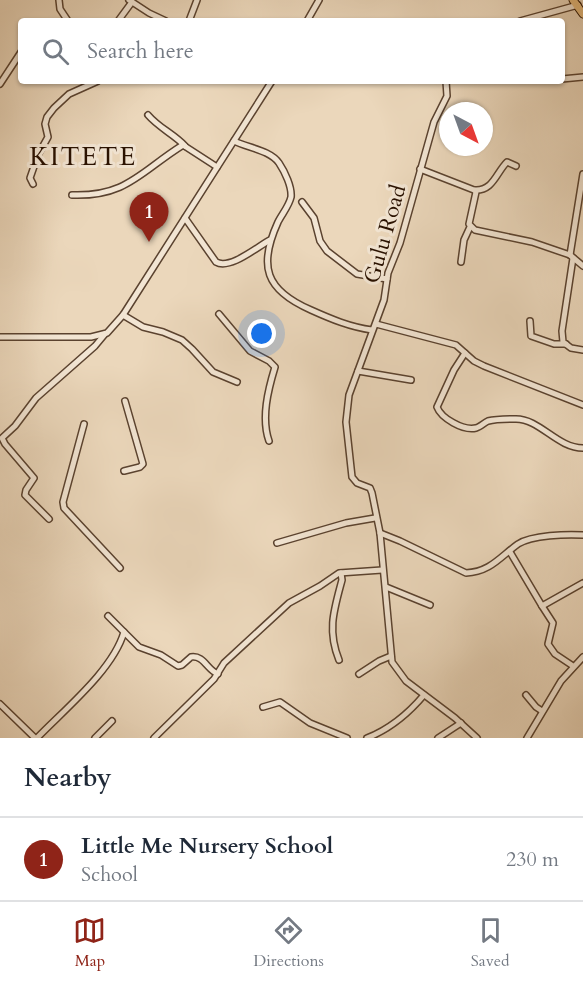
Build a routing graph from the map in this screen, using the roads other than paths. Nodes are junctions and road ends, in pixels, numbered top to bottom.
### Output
1 (59, 0) edge
2 (197, 0) edge
3 (318, 0) edge
4 (131, 1) edge
5 (575, 3) edge
6 (583, 14) edge
7 (66, 18) edge
8 (120, 18) edge
9 (160, 18) edge
10 (190, 18) edge
11 (309, 18) edge
12 (529, 18) edge
13 (18, 57) edge
14 (583, 77) edge
15 (565, 79) edge
16 (0, 84) edge
17 (91, 84) edge
18 (270, 84) edge
19 (446, 84) edge
20 (148, 115) dead end
21 (234, 141) junction
22 (185, 146) junction
23 (516, 165) dead end
24 (217, 167) junction
25 (420, 169) junction
26 (583, 174) edge
27 (33, 184) dead end
28 (475, 190) junction
29 (72, 195) dead end
30 (302, 202) dead end
31 (184, 218) junction
32 (470, 227) junction
33 (270, 240) junction
34 (571, 256) junction
35 (461, 262) dead end
36 (583, 266) edge
37 (387, 279) junction
38 (219, 314) dead end
39 (123, 315) junction
40 (531, 321) dead end
41 (374, 327) junction
42 (106, 333) junction
43 (0, 337) edge
44 (566, 344) junction
45 (583, 351) edge
46 (465, 353) junction
47 (358, 371) junction
48 (411, 380) dead end
49 (237, 382) dead end
50 (125, 401) dead end
51 (583, 405) edge
52 (84, 423) dead end
53 (269, 441) dead end
54 (583, 447) edge
55 (124, 471) dead end
56 (375, 518) junction
57 (49, 519) dead end
58 (380, 533) junction
59 (583, 535) edge
60 (277, 543) dead end
61 (510, 552) junction
62 (120, 568) dead end
63 (382, 570) junction
64 (341, 573) junction
65 (583, 583) edge
66 (386, 587) junction
67 (430, 605) dead end
68 (542, 606) junction
69 (108, 616) dead end
70 (124, 632) junction
71 (391, 656) junction
72 (583, 657) edge
73 (339, 660) dead end
74 (573, 666) junction
75 (218, 674) junction
76 (359, 674) dead end
77 (424, 695) junction
78 (526, 695) dead end
79 (0, 704) edge
80 (263, 707) dead end
81 (542, 711) junction
82 (112, 721) dead end
83 (461, 723) junction
84 (36, 738) edge
85 (95, 738) edge
86 (154, 738) edge
87 (347, 738) edge
88 (367, 738) edge
89 (438, 738) edge
90 (477, 738) edge
91 (527, 738) edge

1 - 7 street
2 - 10 street
3 - 11 street
4 - 8 street
4 - 9 street
5 - 6 main road
5 - 12 street
13 - 16 street
14 - 15 street
17 - 27 street
18 - 21 street
19 - 25 street, Gulu Road
20 - 22 street
21 - 24 street
21 - 33 street
22 - 24 street
22 - 29 street
23 - 28 street
24 - 31 street
25 - 28 street
25 - 37 street, Gulu Road
26 - 34 street
28 - 32 street
30 - 37 street
31 - 33 street
31 - 39 street
32 - 34 street
32 - 35 street
33 - 41 street
34 - 36 street
34 - 44 street
37 - 41 street, Gulu Road
38 - 53 street
39 - 42 street
39 - 49 street
40 - 44 street
41 - 46 street
41 - 47 street, Gulu Road
42 - 43 street
42 - 57 street
44 - 45 street
46 - 51 street
46 - 54 street
47 - 48 street
47 - 56 street, Gulu Road
50 - 55 street
52 - 62 street
56 - 58 street
56 - 60 street
58 - 61 street
58 - 63 street
59 - 61 street
61 - 68 street
63 - 64 street
63 - 66 street
64 - 73 street
64 - 75 street
65 - 68 street
66 - 67 street
66 - 71 street
68 - 74 street
69 - 70 street
70 - 75 street
70 - 84 street
71 - 76 street
71 - 77 street
72 - 74 street
74 - 81 street
75 - 86 street
77 - 83 street
77 - 88 street
78 - 81 street
79 - 84 street
80 - 87 street
81 - 91 street
82 - 85 street
83 - 89 street
83 - 90 street

